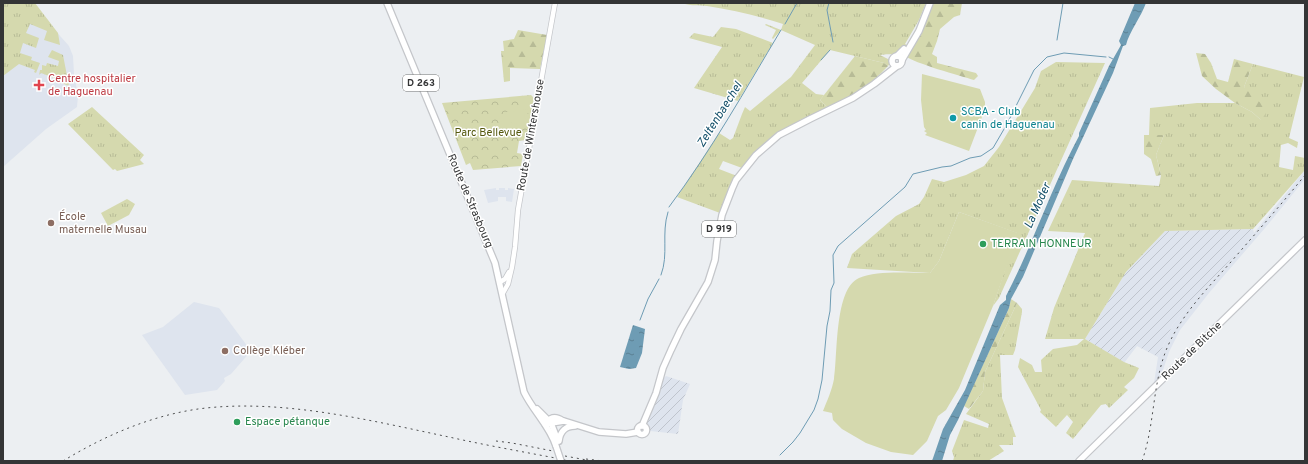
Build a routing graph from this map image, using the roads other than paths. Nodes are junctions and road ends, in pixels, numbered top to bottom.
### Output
1 (387, 3) edge
2 (555, 3) edge
3 (929, 5) edge
4 (900, 58) junction
5 (894, 64) junction
6 (1305, 240) edge
7 (512, 267) junction
8 (500, 282) junction
9 (503, 293) junction
10 (548, 422) junction
11 (581, 427) junction
12 (558, 446) junction
13 (562, 461) edge
14 (1079, 461) edge

1 - 8 main road, Route de Strasbourg / D 263
2 - 7 street, Route de Wintershouse
3 - 4 main road
4 - 5 main road
4 - 5 main road
5 - 11 main road, D 919
6 - 14 main road, Route de Bitche
7 - 8 street
7 - 9 street, Route de Wintershouse
8 - 9 main road, Route de Strasbourg / D 263
9 - 10 main road, Route de Strasbourg / D 263
10 - 11 main road
10 - 12 main road, Route de Strasbourg / D 263
10 - 12 main road, Route de Strasbourg / D 263
11 - 12 main road
12 - 13 main road, Route de Strasbourg / D 263, bridge

